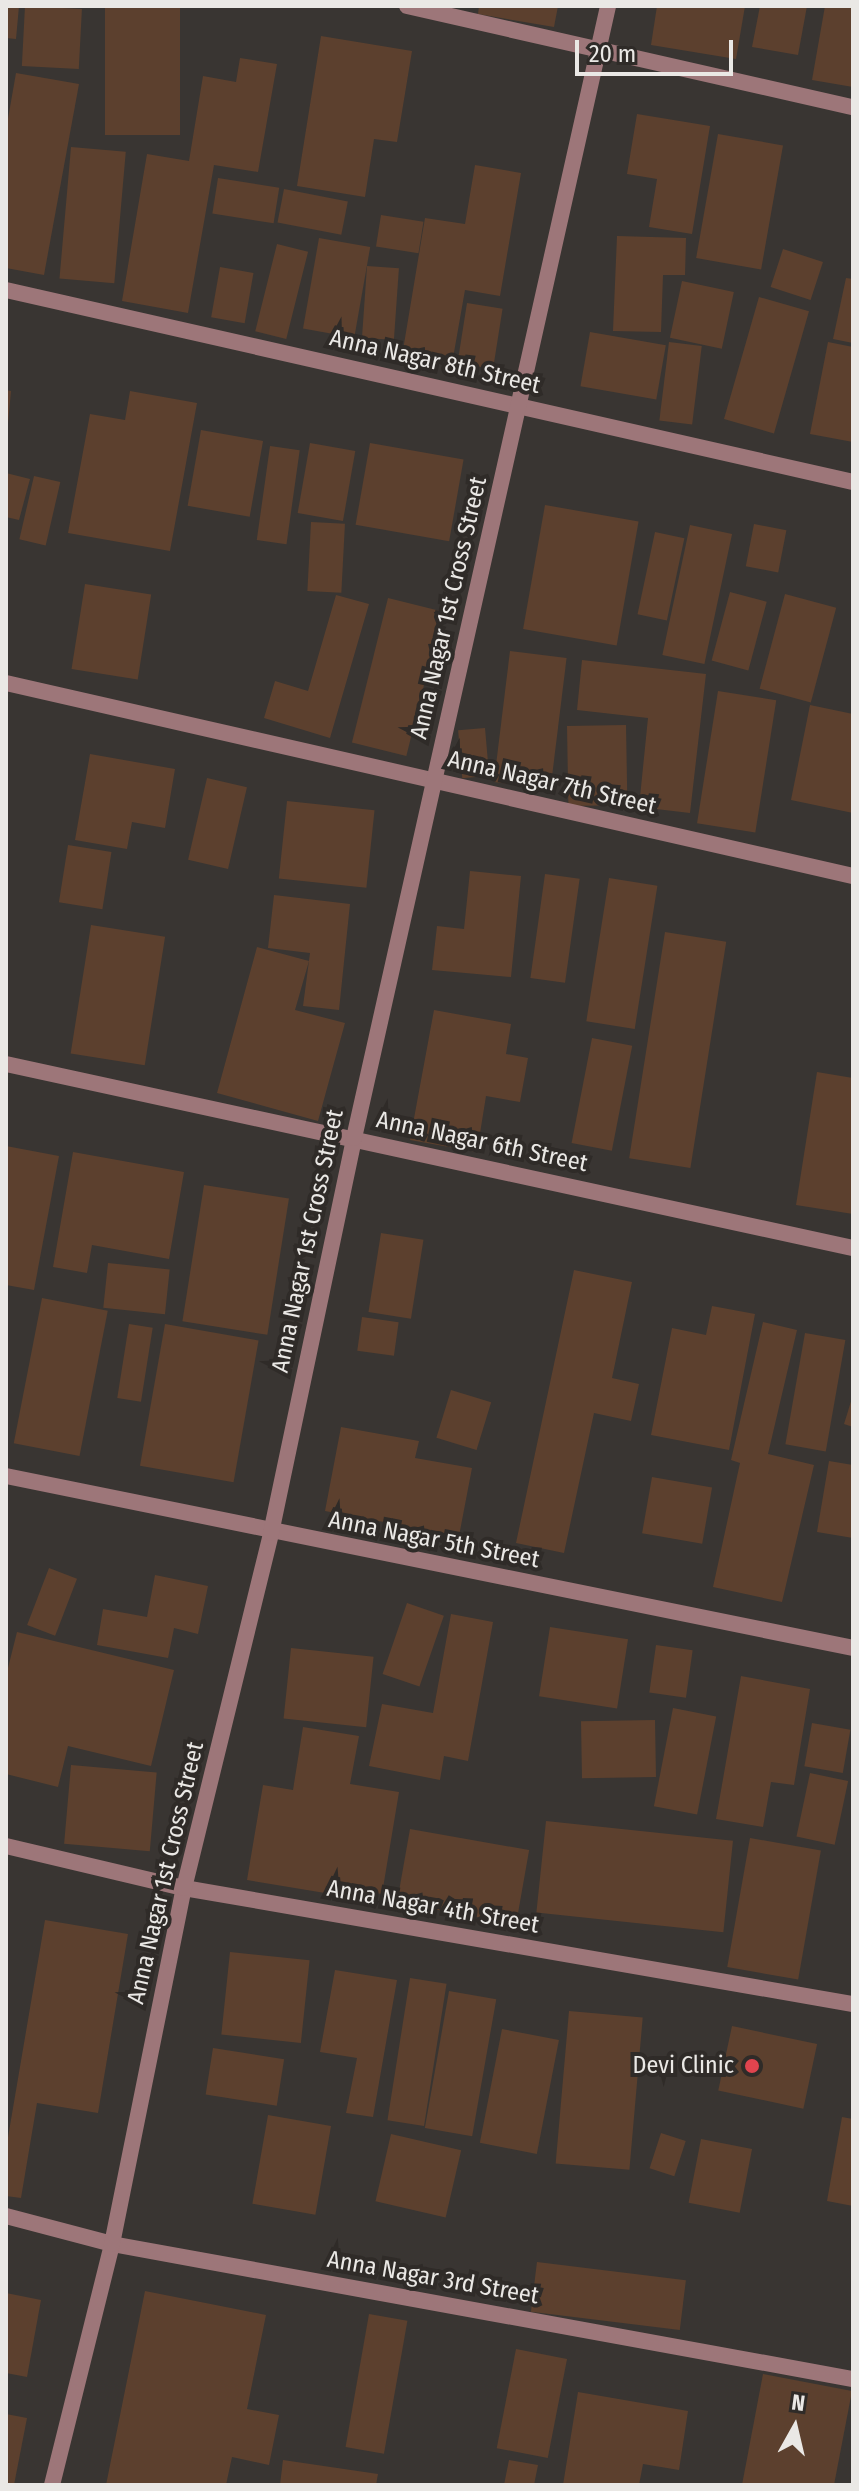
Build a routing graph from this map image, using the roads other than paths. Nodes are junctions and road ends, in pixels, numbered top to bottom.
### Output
1 (407, 6) edge
2 (608, 6) edge
3 (599, 47) junction
4 (853, 107) edge
5 (6, 290) edge
6 (519, 405) junction
7 (853, 482) edge
8 (6, 683) edge
9 (435, 781) junction
10 (853, 876) edge
11 (6, 1064) edge
12 (354, 1138) junction
13 (853, 1248) edge
14 (6, 1476) edge
15 (271, 1533) junction
16 (853, 1648) edge
17 (6, 1846) edge
18 (184, 1888) junction
19 (853, 2004) edge
20 (6, 2216) edge
21 (112, 2244) junction
22 (853, 2379) edge
23 (52, 2485) edge

1 - 3 street
2 - 3 street, Anna Nagar 1st Cross Street
3 - 4 street
3 - 6 street, Anna Nagar 1st Cross Street
5 - 6 street, Anna Nagar 8th Street
6 - 7 street, Anna Nagar 8th Street
6 - 9 street, Anna Nagar 1st Cross Street
8 - 9 street, Anna Nagar 7th Street
9 - 10 street, Anna Nagar 7th Street
9 - 12 street, Anna Nagar 1st Cross Street
11 - 12 street, Anna Nagar 6th Street
12 - 13 street, Anna Nagar 6th Street
12 - 15 street, Anna Nagar 1st Cross Street
14 - 15 street, Anna Nagar 5th Street
15 - 16 street, Anna Nagar 5th Street
15 - 18 street, Anna Nagar 1st Cross Street
17 - 18 street, Anna Nagar 4th Street
18 - 19 street, Anna Nagar 4th Street
18 - 21 street, Anna Nagar 1st Cross Street
20 - 21 street, Anna Nagar 3rd Street
21 - 22 street, Anna Nagar 3rd Street
21 - 23 street, Anna Nagar 1st Cross Street

